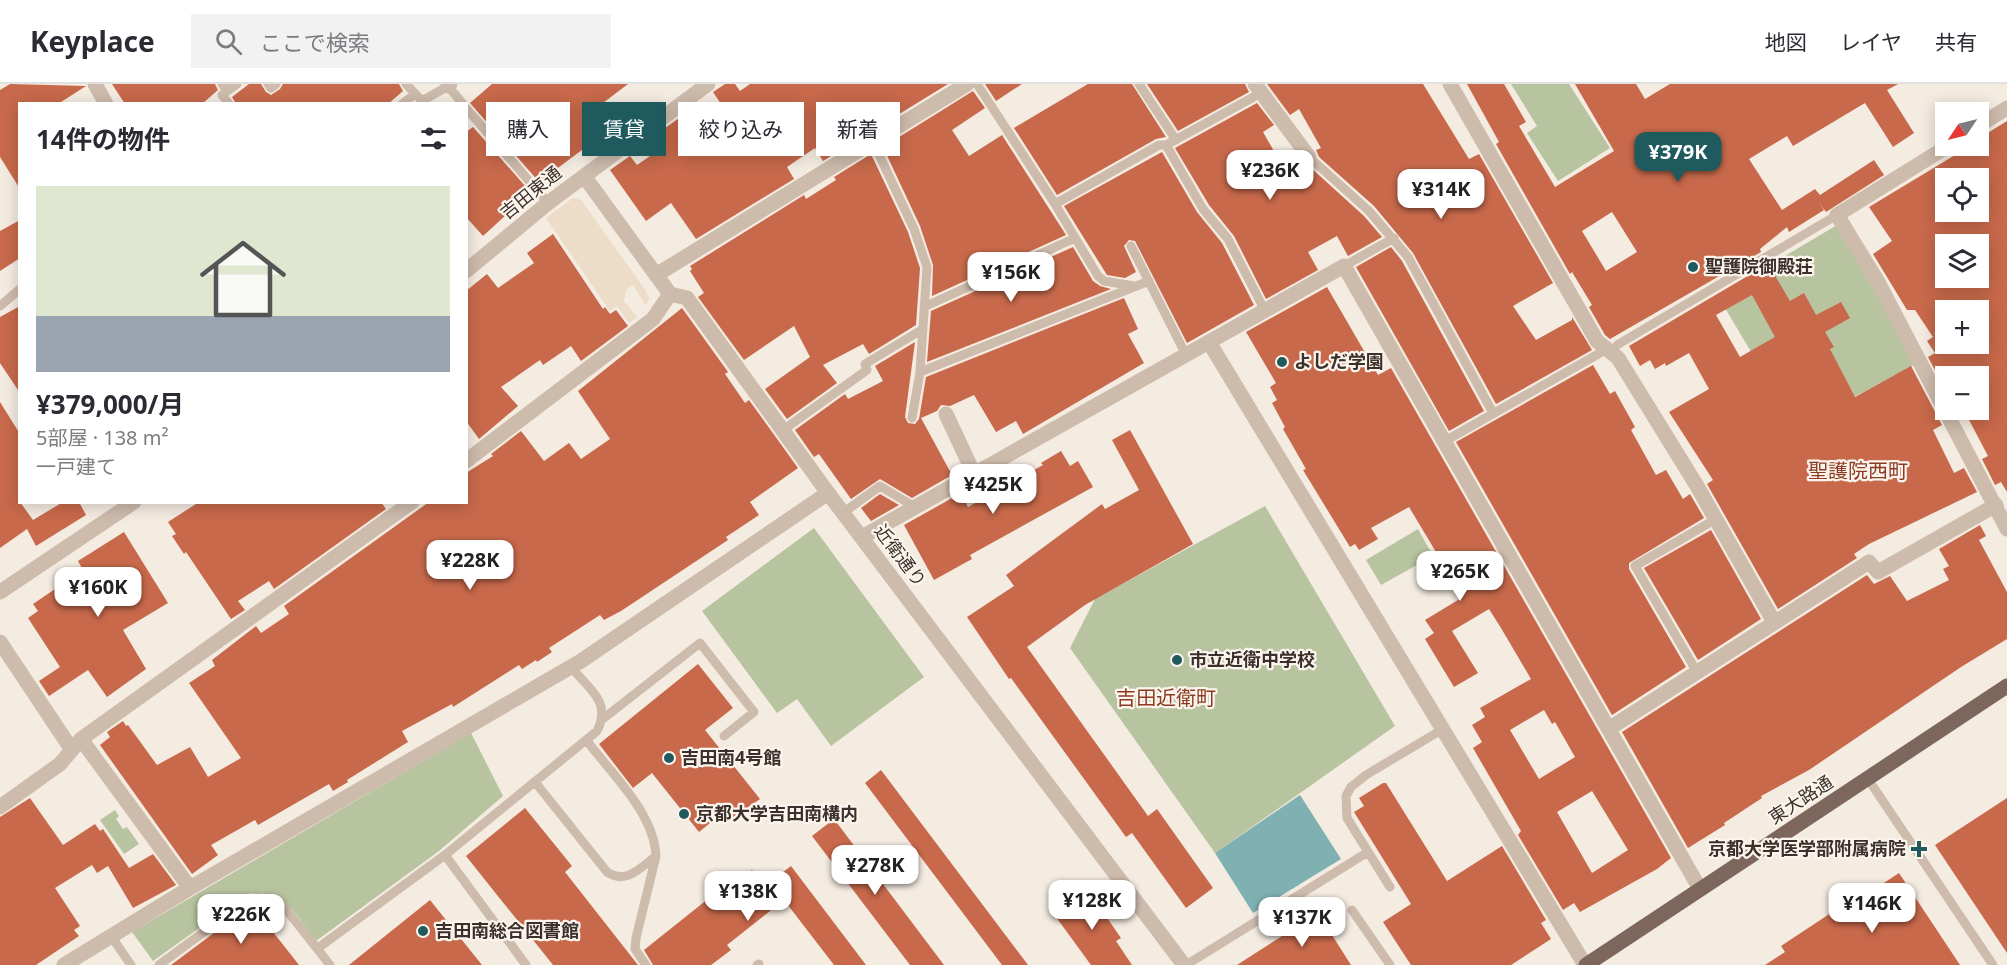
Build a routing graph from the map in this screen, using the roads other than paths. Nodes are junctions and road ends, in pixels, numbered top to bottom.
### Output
1 (94, 84) edge
2 (237, 84) edge
3 (268, 84) edge
4 (276, 84) edge
5 (406, 84) edge
6 (708, 84) edge
7 (967, 84) edge
8 (977, 84) edge
9 (1139, 84) edge
10 (1450, 84) edge
11 (449, 85) edge
12 (224, 88) edge
13 (1258, 88) edge
14 (415, 94) junction
15 (105, 102) edge
16 (228, 102) edge
17 (405, 102) edge
18 (462, 102) edge
19 (2007, 108) edge
20 (468, 110) edge
21 (1989, 119) edge
22 (900, 125) edge
23 (1176, 140) junction
24 (1166, 145) junction
25 (1935, 154) edge
26 (850, 156) edge
27 (879, 156) edge
28 (1309, 157) joint
29 (584, 176) junction
30 (548, 203) junction
31 (1055, 204) junction
32 (1837, 215) junction
33 (1075, 238) junction
34 (1394, 238) junction
35 (1131, 246) dead end
36 (1344, 266) junction
37 (468, 269) edge
38 (656, 275) junction
39 (1149, 281) junction
40 (1134, 286) junction
41 (18, 291) edge
42 (670, 294) junction
43 (0, 306) edge
44 (924, 307) junction
45 (1265, 311) junction
46 (923, 329) junction
47 (1209, 342) junction
48 (1608, 349) junction
49 (1186, 355) junction
50 (920, 372) junction
51 (946, 414) dead end
52 (1493, 414) junction
53 (912, 418) dead end
54 (783, 430) junction
55 (1445, 441) junction
56 (468, 459) edge
57 (974, 474) junction
58 (828, 493) junction
59 (131, 504) edge
60 (409, 504) edge
61 (1996, 505) junction
62 (915, 507) junction
63 (843, 513) junction
64 (1716, 519) junction
65 (2007, 529) edge
66 (862, 537) junction
67 (0, 592) edge
68 (1774, 622) junction
69 (0, 642) edge
70 (571, 667) junction
71 (1697, 672) junction
72 (2007, 687) edge
73 (604, 718) junction
74 (1610, 728) junction
75 (1443, 729) junction
76 (724, 736) dead end
77 (587, 741) junction
78 (76, 744) junction
79 (1868, 779) junction
80 (535, 782) junction
81 (0, 807) edge
82 (1368, 852) junction
83 (445, 855) junction
84 (656, 856) junction
85 (1390, 887) dead end
86 (190, 888) junction
87 (1700, 889) junction
88 (1352, 910) dead end
89 (111, 936) junction
90 (318, 948) junction
91 (64, 965) edge
92 (131, 965) edge
93 (159, 965) edge
94 (330, 965) edge
95 (526, 965) edge
96 (646, 965) edge
97 (1185, 965) edge
98 (1390, 965) edge
99 (1585, 965) edge
100 (1993, 965) edge

1 - 15 street
2 - 12 lane
3 - 4 lane
5 - 14 lane
6 - 29 street, 吉田東通
7 - 22 street
8 - 31 lane
9 - 23 lane
10 - 48 street
11 - 14 lane
11 - 18 lane
12 - 16 lane
13 - 23 lane
13 - 28 street
14 - 17 lane
19 - 21 street
20 - 30 lane
23 - 24 lane
24 - 31 lane
24 - 45 lane
25 - 32 street
26 - 38 street
27 - 44 lane
28 - 34 lane
29 - 30 street, 吉田東通
29 - 38 street, 近衛通り
30 - 37 street, 吉田東通
31 - 33 lane
32 - 48 lane
32 - 61 street
33 - 40 lane
33 - 44 lane
34 - 36 lane
34 - 52 lane
35 - 39 lane
36 - 45 street
36 - 55 street
38 - 42 street, 近衛通り
39 - 40 lane
39 - 49 lane
40 - 50 lane
41 - 43 lane
42 - 54 street, 近衛通り
42 - 56 street
44 - 46 lane
45 - 47 street
46 - 50 lane
46 - 54 lane
47 - 49 street
47 - 75 street
48 - 52 lane
48 - 64 street
49 - 57 street
50 - 53 lane
51 - 57 street
52 - 55 lane
54 - 58 street, 近衛通り
55 - 74 street
57 - 62 street
58 - 63 street, 近衛通り
58 - 70 street
59 - 67 street
60 - 78 street
61 - 65 street
61 - 68 street
62 - 63 lane
62 - 66 street
63 - 66 street, 近衛通り
64 - 68 street
64 - 71 lane
66 - 97 street, 近衛通り
68 - 71 street
69 - 78 street
70 - 73 lane
70 - 86 street
71 - 74 street
72 - 79 main road, 東大路通
73 - 76 lane
73 - 77 lane
74 - 87 street
75 - 82 lane
75 - 99 street
77 - 80 lane
77 - 84 lane
78 - 81 street
78 - 86 street
79 - 87 main road, 東大路通
79 - 100 lane
80 - 83 lane
80 - 84 lane
82 - 85 lane
82 - 97 lane
83 - 90 lane
83 - 95 lane
84 - 96 lane
86 - 89 street
87 - 99 main road, 東大路通
88 - 98 lane
89 - 91 street
89 - 92 lane
90 - 93 lane
90 - 94 lane

